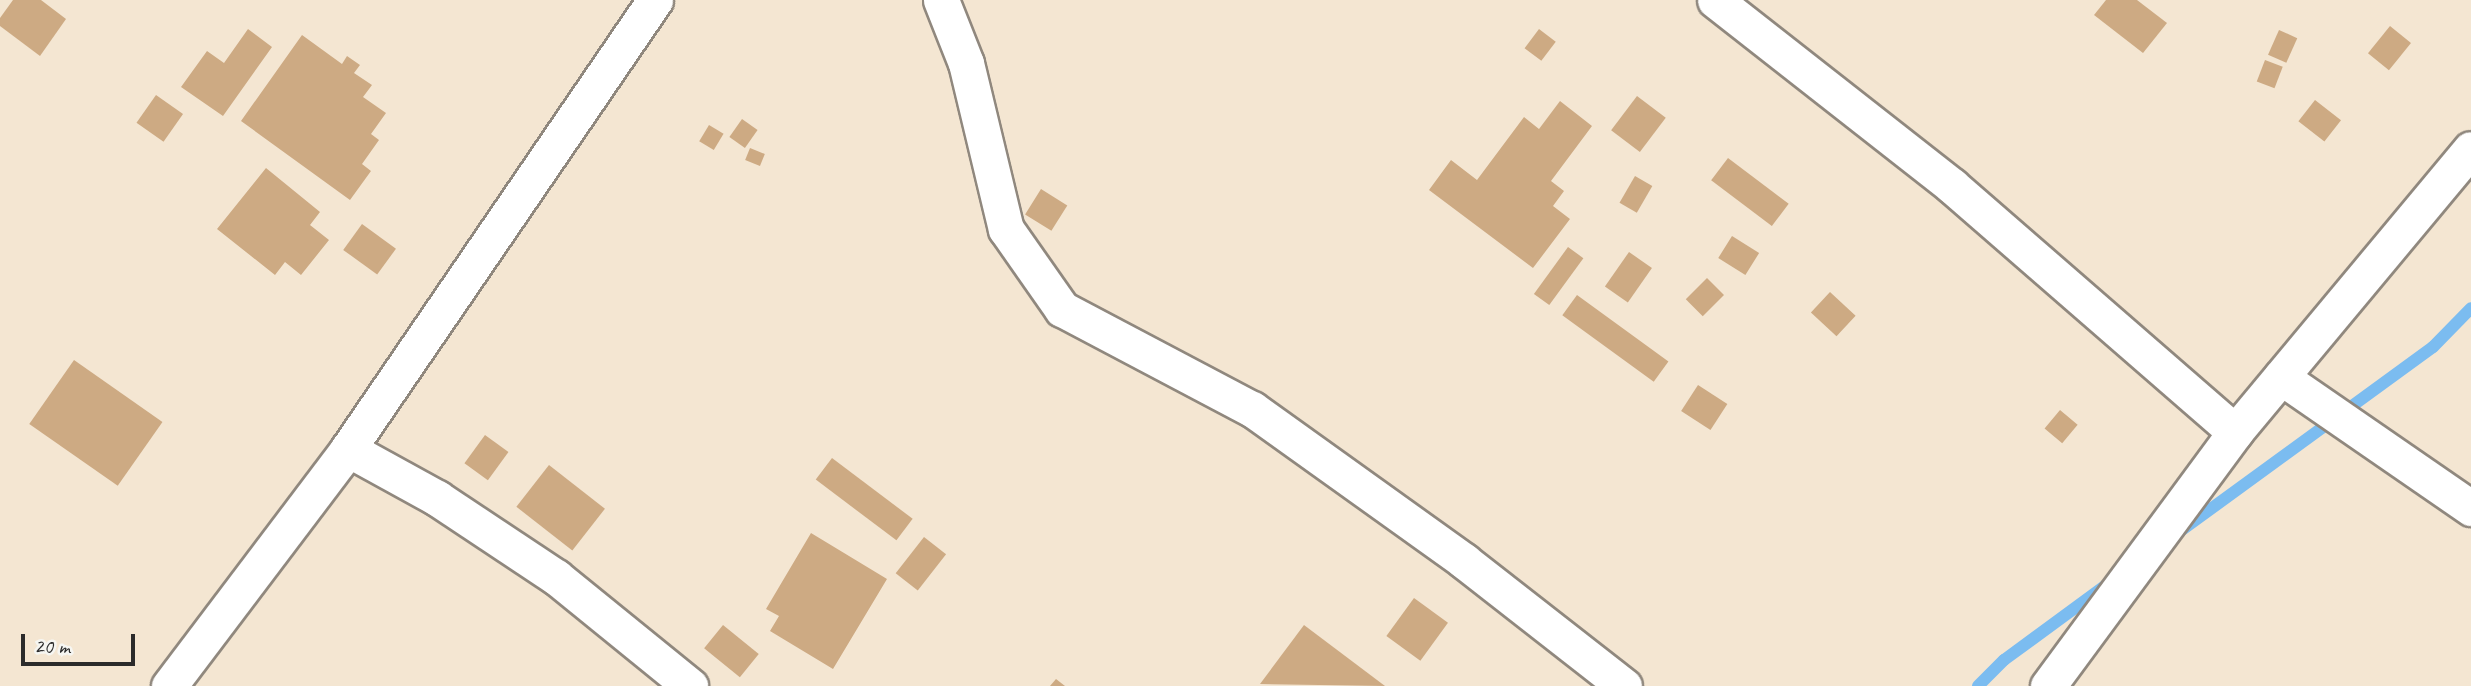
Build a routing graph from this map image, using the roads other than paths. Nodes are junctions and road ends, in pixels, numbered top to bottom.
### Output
1 (655, 0) edge
2 (941, 0) edge
3 (1715, 0) edge
4 (2471, 149) edge
5 (2281, 377) junction
6 (2235, 432) junction
7 (348, 449) junction
8 (2471, 508) edge
9 (169, 686) edge
10 (690, 686) edge
11 (1624, 686) edge
12 (2048, 686) edge

1 - 7 street
2 - 11 street
3 - 6 street
4 - 5 street
5 - 6 street
5 - 8 street
6 - 12 street
7 - 9 street
7 - 10 street

